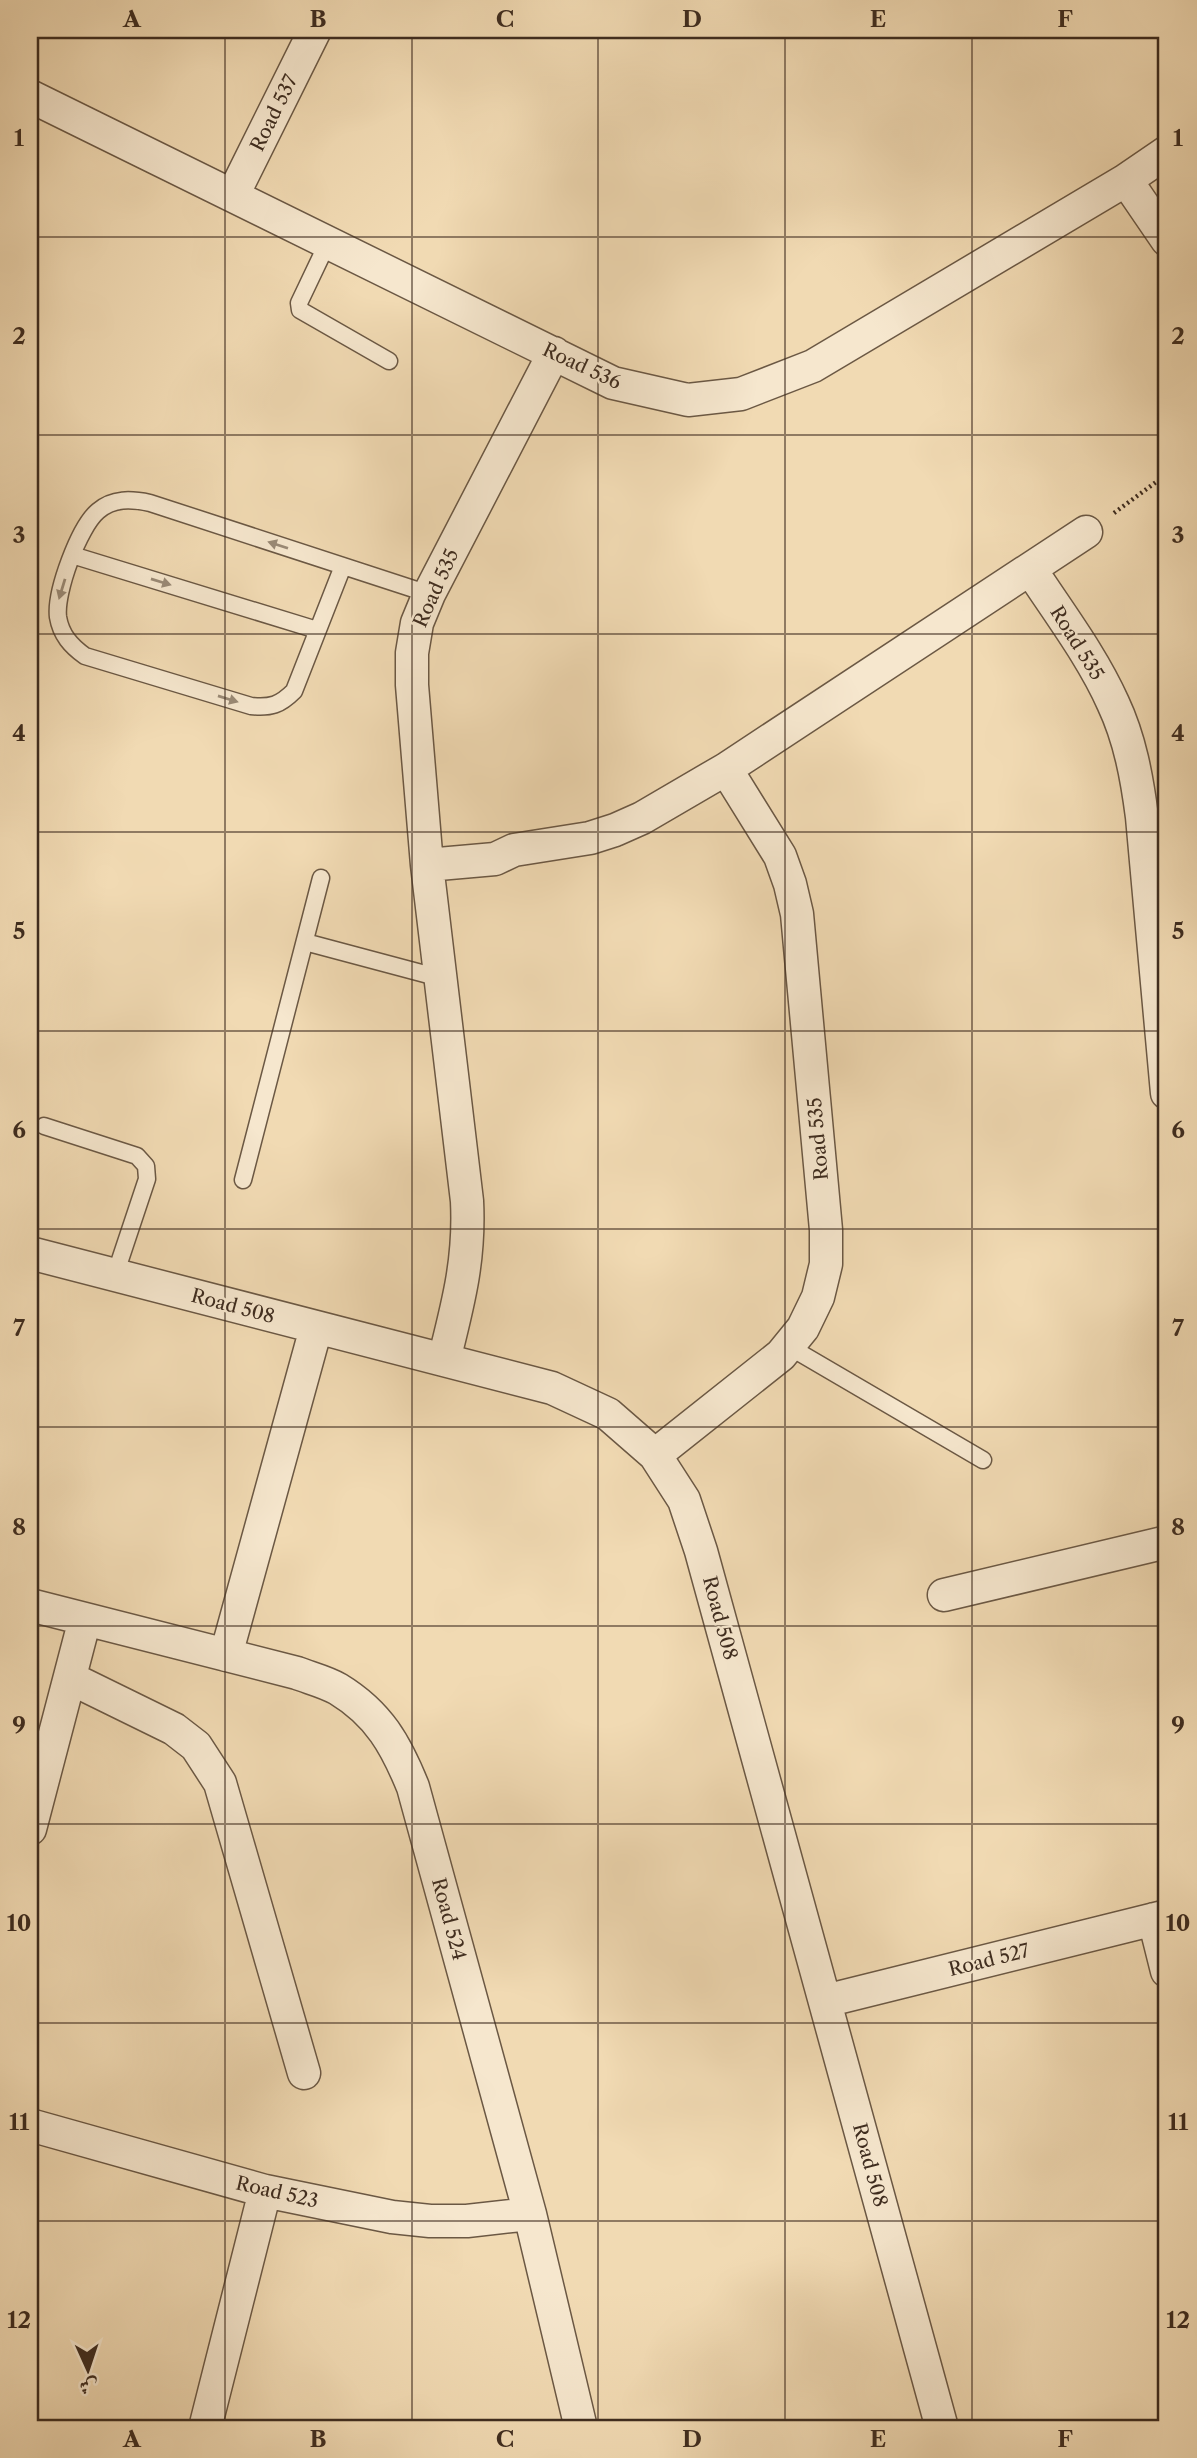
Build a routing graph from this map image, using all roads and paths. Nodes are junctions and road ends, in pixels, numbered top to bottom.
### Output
1 (315, 30) edge
2 (30, 96) edge
3 (1167, 152) edge
4 (1126, 180) junction
5 (233, 195) junction
6 (1167, 240) edge
7 (328, 242) junction
8 (554, 353) junction
9 (389, 360) dead end
10 (1167, 474) edge
11 (1087, 532) joint
12 (72, 555) junction
13 (343, 566) junction
14 (1031, 570) junction
15 (429, 594) junction
16 (317, 630) junction
17 (726, 769) junction
18 (426, 855) junction
19 (321, 878) dead end
20 (305, 942) junction
21 (440, 978) junction
22 (1167, 1093) edge
23 (44, 1126) dead end
24 (243, 1180) dead end
25 (30, 1253) edge
26 (115, 1275) junction
27 (316, 1328) junction
28 (788, 1346) junction
29 (444, 1360) junction
30 (655, 1455) junction
31 (983, 1460) dead end
32 (1167, 1542) edge
33 (944, 1595) dead end
34 (30, 1605) edge
35 (85, 1619) junction
36 (226, 1655) junction
37 (70, 1678) junction
38 (30, 1829) edge
39 (1160, 1918) edge
40 (1167, 1970) edge
41 (825, 2001) junction
42 (304, 2073) dead end
43 (30, 2125) edge
44 (265, 2191) junction
45 (530, 2214) junction
46 (205, 2428) edge
47 (581, 2428) edge
48 (942, 2428) edge

1 - 5 street, Road 537
2 - 5 street, Road 536
3 - 4 street, Road 536
4 - 6 street
4 - 8 street, Road 536
5 - 7 street, Road 536
7 - 8 street, Road 536
7 - 9 lane
8 - 15 street, Road 535
10 - 11 path
11 - 14 street
13 -> 12 lane
12 -> 16 lane
12 -> 16 lane
13 - 15 lane
13 - 16 lane
14 - 17 street
14 - 22 street, Road 535
15 - 18 street, Road 535
17 - 18 street
17 - 28 street, Road 535
18 - 21 street, Road 535
19 - 20 lane
20 - 21 lane
20 - 24 lane
21 - 29 street, Road 535
23 - 26 lane
25 - 26 street, Road 508
26 - 27 street, Road 508
27 - 29 street, Road 508
27 - 36 street
28 - 30 street, Road 535
28 - 31 lane
29 - 30 street, Road 508
30 - 41 street, Road 508
32 - 33 street
34 - 35 street, Road 524
35 - 36 street, Road 524
35 - 37 street
36 - 45 street, Road 524
37 - 38 street
37 - 42 street
39 - 40 street, Road 527
39 - 41 street, Road 527
41 - 48 street, Road 508
43 - 44 street, Road 523
44 - 45 street, Road 523
44 - 46 street
45 - 47 street, Road 524

